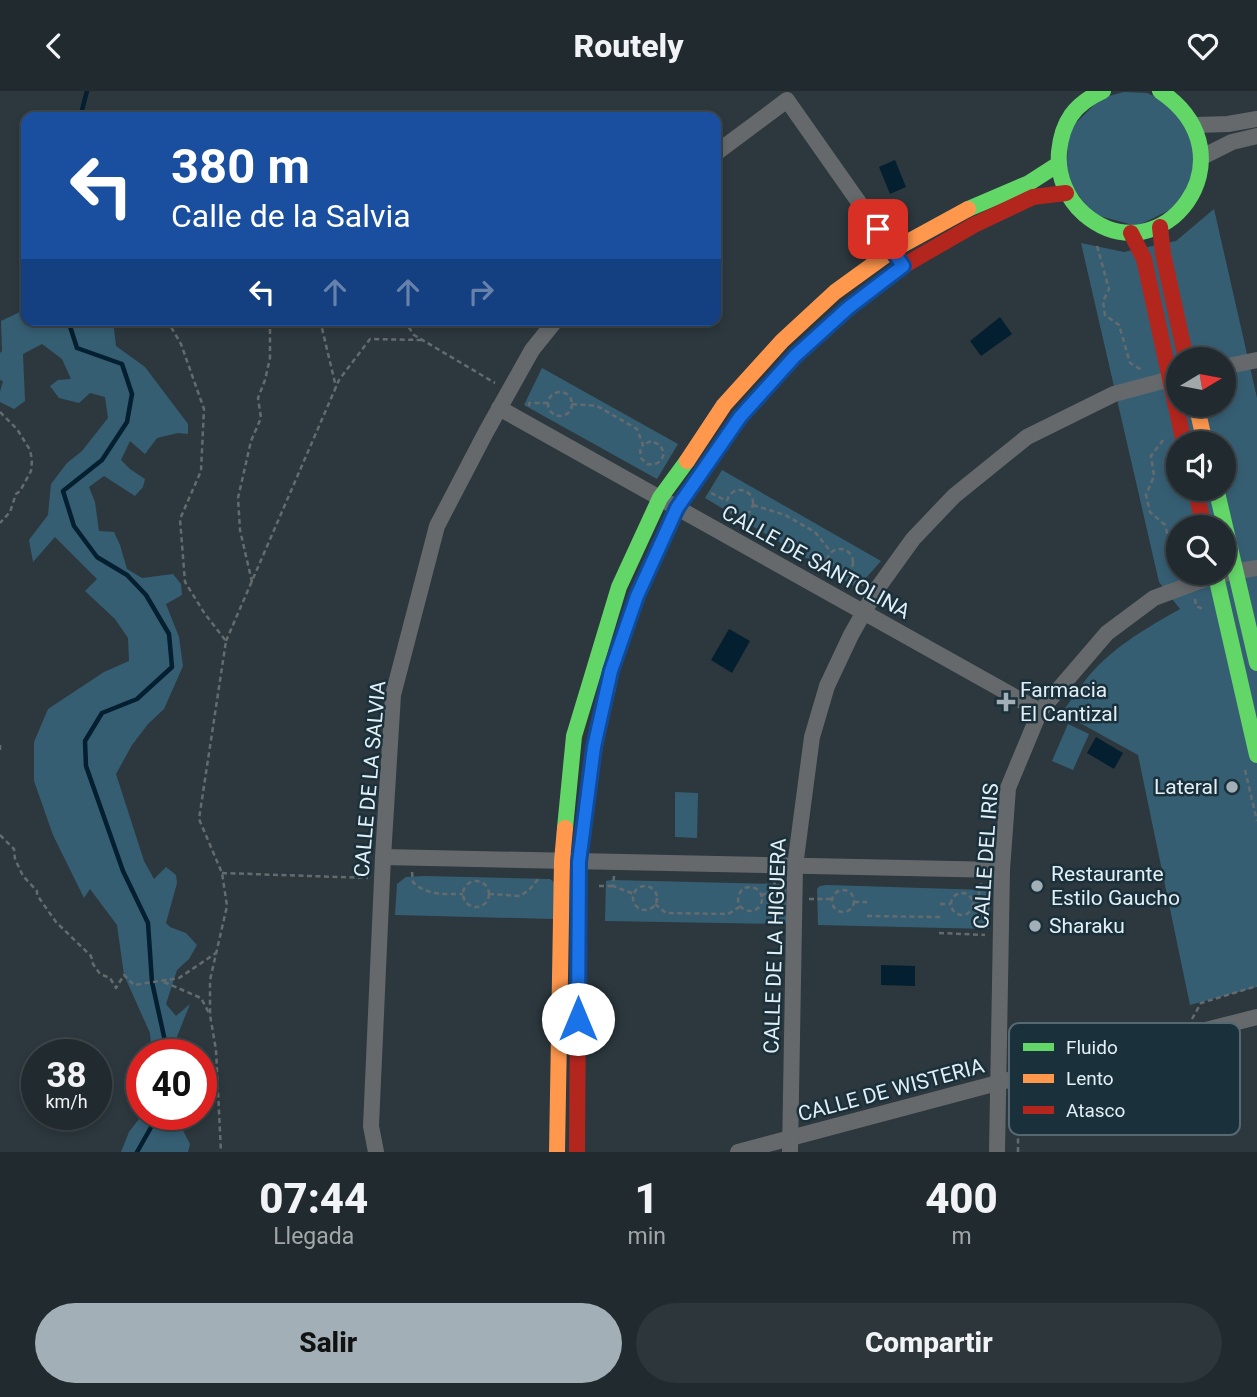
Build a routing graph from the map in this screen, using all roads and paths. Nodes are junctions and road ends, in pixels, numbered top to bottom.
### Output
1 (1160, 91) edge
2 (1099, 92) edge
3 (1257, 118) edge
4 (1196, 125) junction
5 (1257, 136) edge
6 (721, 149) edge
7 (1204, 156) junction
8 (1057, 166) junction
9 (1066, 193) junction
10 (1160, 227) junction
11 (1131, 233) junction
12 (1096, 242) dead end
13 (893, 250) junction
14 (903, 266) junction
15 (170, 326) edge
16 (270, 326) edge
17 (321, 326) edge
18 (408, 326) edge
19 (551, 326) edge
20 (423, 340) junction
21 (1166, 347) edge
22 (1183, 347) edge
23 (1257, 360) edge
24 (1236, 364) edge
25 (1166, 379) edge
26 (1147, 384) junction
27 (335, 387) junction
28 (509, 391) junction
29 (572, 404) junction
30 (499, 408) junction
31 (0, 412) edge
32 (1164, 440) dead end
33 (643, 445) junction
34 (660, 498) junction
35 (753, 505) junction
36 (677, 508) junction
37 (0, 523) edge
38 (1166, 529) edge
39 (831, 552) junction
40 (1257, 568) edge
41 (849, 571) junction
42 (1236, 571) joint
43 (252, 582) junction
44 (854, 582) junction
45 (1186, 585) edge
46 (1219, 585) edge
47 (847, 586) dead end
48 (877, 589) junction
49 (863, 613) junction
50 (226, 641) junction
51 (1257, 663) edge
52 (1040, 711) junction
53 (0, 745) edge
54 (0, 753) edge
55 (1257, 754) edge
56 (0, 835) edge
57 (383, 857) junction
58 (412, 858) junction
59 (543, 861) junction
60 (562, 861) junction
61 (579, 862) junction
62 (614, 862) junction
63 (776, 865) junction
64 (795, 866) junction
65 (981, 869) junction
66 (1002, 870) junction
67 (222, 873) junction
68 (382, 879) junction
69 (463, 894) junction
70 (489, 894) junction
71 (634, 894) junction
72 (761, 895) junction
73 (795, 898) junction
74 (832, 899) junction
75 (854, 902) junction
76 (866, 902) dead end
77 (973, 902) junction
78 (655, 904) junction
79 (940, 904) dead end
80 (951, 904) junction
81 (741, 906) junction
82 (867, 916) dead end
83 (940, 917) dead end
84 (939, 933) dead end
85 (1000, 935) junction
86 (216, 953) junction
87 (161, 981) junction
88 (210, 1015) junction
89 (1257, 1017) edge
90 (1234, 1023) edge
91 (1009, 1081) edge
92 (998, 1084) junction
93 (790, 1145) edge
94 (221, 1152) edge
95 (376, 1152) edge
96 (557, 1152) edge
97 (577, 1152) edge
98 (738, 1152) edge
99 (997, 1152) edge

1 - 4 street
2 - 8 street
3 - 4 street
4 - 7 street
5 - 7 street
6 - 13 street
7 - 10 street
8 - 9 street
8 - 13 street
9 - 11 street
9 - 14 street
10 - 11 street
10 - 22 street
11 - 21 street
12 - 26 path
13 - 14 street
13 - 34 street
14 - 36 street
15 - 50 path
16 - 43 path
17 - 27 path
18 - 20 path
19 - 28 street, CALLE DE LA SALVIA
20 - 27 path
20 - 28 path
23 - 24 street
25 - 26 street, CALLE DE LA HIGUERA
26 - 48 street, CALLE DE LA HIGUERA
27 - 43 path
28 - 30 street, CALLE DE LA SALVIA
29 - 29 path
29 - 33 path
30 - 34 street, CALLE DE SANTOLINA
30 - 57 street, CALLE DE LA SALVIA
31 - 37 path
32 - 38 path
33 - 33 path
34 - 36 street, CALLE DE SANTOLINA
34 - 60 street
35 - 35 path
35 - 39 path
36 - 49 street, CALLE DE SANTOLINA
36 - 61 street
39 - 41 path
39 - 41 path
40 - 42 street, CALLE DEL IRIS
41 - 44 path
42 - 51 street
43 - 50 path
44 - 47 path
44 - 48 path
45 - 52 street, CALLE DEL IRIS
46 - 55 street
48 - 49 street, CALLE DE LA HIGUERA
49 - 52 street, CALLE DE SANTOLINA
49 - 64 street, CALLE DE LA HIGUERA
50 - 67 path
52 - 66 street, CALLE DEL IRIS
53 - 54 path
56 - 87 path
57 - 58 street
57 - 68 street, CALLE DE LA SALVIA
58 - 59 street
58 - 69 path
59 - 60 street
59 - 70 path
60 - 61 street
60 - 96 street
61 - 62 street
61 - 97 street
62 - 63 street
62 - 71 path
63 - 64 street
63 - 72 path
64 - 65 street
64 - 73 street, CALLE DE LA HIGUERA
65 - 66 street
65 - 77 path
66 - 85 street, CALLE DEL IRIS
67 - 68 path
67 - 86 path
68 - 95 street, CALLE DE LA SALVIA
69 - 70 path
69 - 70 path
71 - 78 path
71 - 78 path
72 - 81 path
72 - 81 path
73 - 74 path
73 - 93 street, CALLE DE LA HIGUERA
74 - 75 path
74 - 75 path
75 - 76 path
77 - 80 path
77 - 80 path
78 - 81 path
79 - 80 path
82 - 83 path
84 - 85 path
85 - 92 street, CALLE DEL IRIS
86 - 87 path
86 - 88 path
87 - 88 path
88 - 94 path
89 - 90 street, CALLE DE WISTERIA
91 - 92 street, CALLE DE WISTERIA
92 - 93 street, CALLE DE WISTERIA
92 - 99 street, CALLE DEL IRIS
93 - 98 street, CALLE DE WISTERIA

